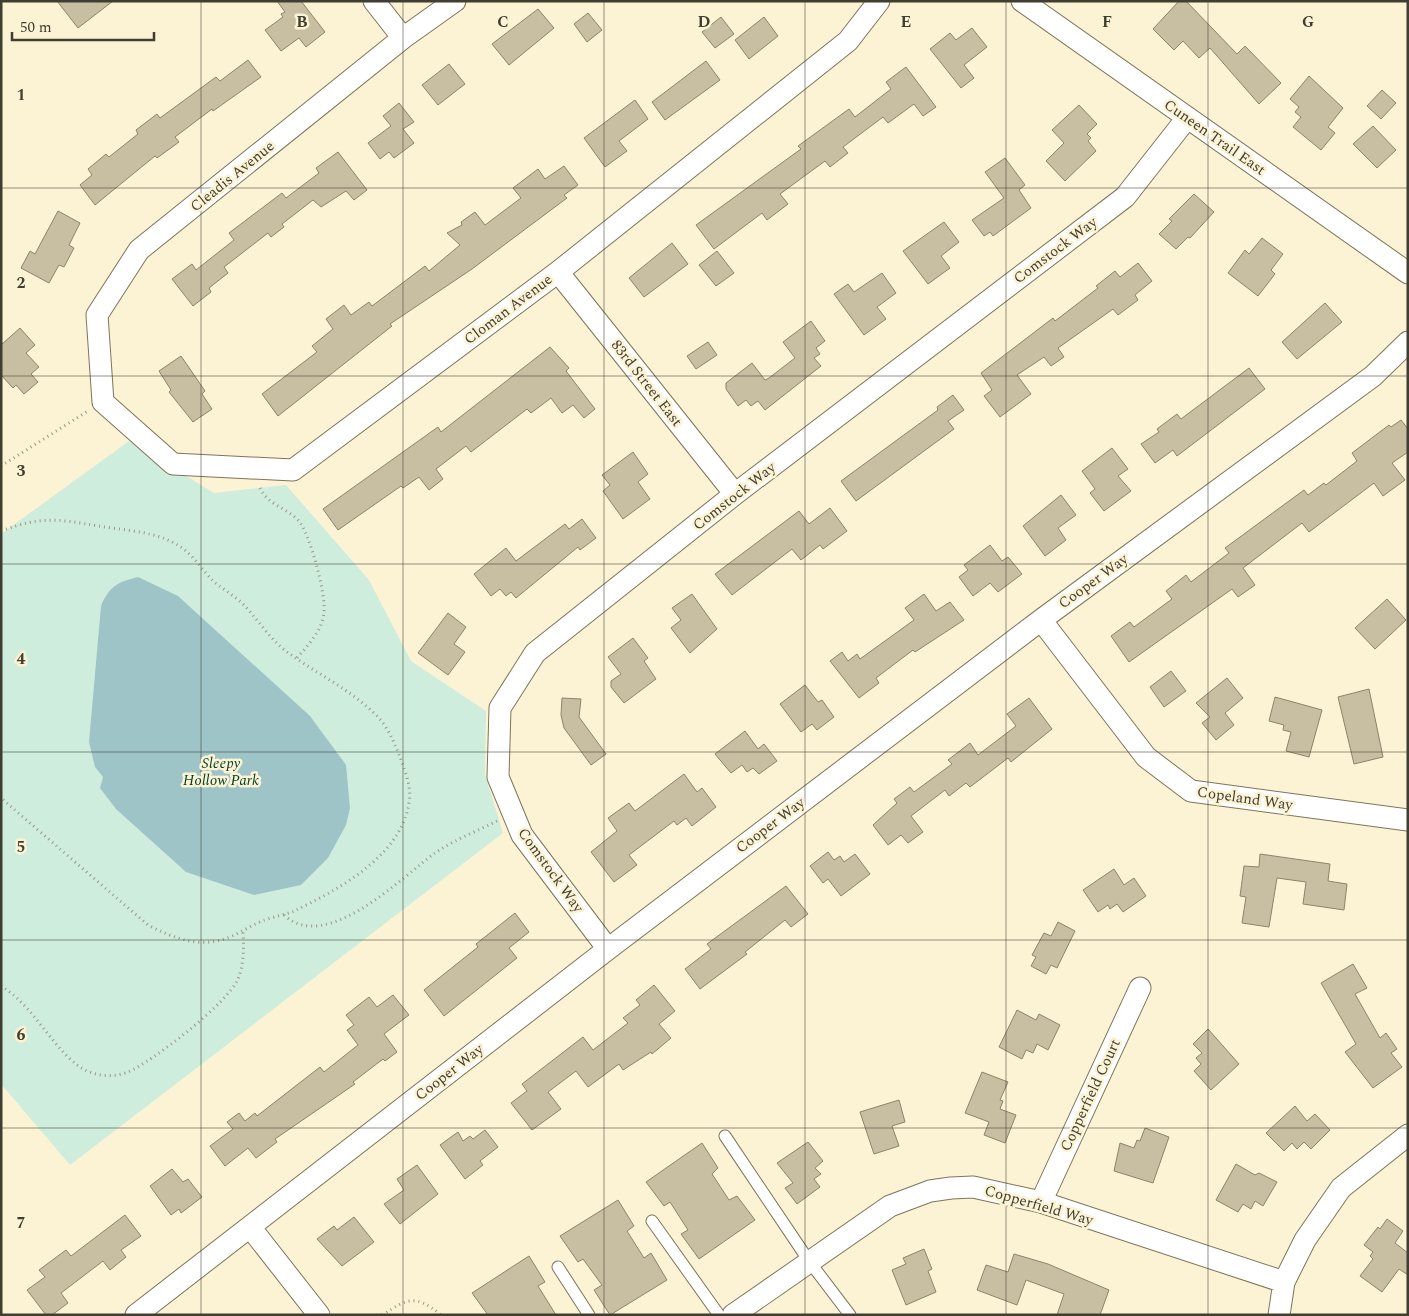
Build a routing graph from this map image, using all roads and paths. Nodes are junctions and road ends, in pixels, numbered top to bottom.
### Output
1 (374, 1) edge
2 (455, 1) edge
3 (879, 1) edge
4 (1022, 1) edge
5 (403, 38) junction
6 (1187, 118) junction
7 (558, 272) junction
8 (1408, 273) edge
9 (1408, 342) edge
10 (103, 402) junction
11 (1, 466) edge
12 (249, 468) junction
13 (735, 494) junction
14 (1, 531) edge
15 (1041, 620) junction
16 (297, 658) junction
17 (1, 798) edge
18 (513, 813) junction
19 (1408, 820) edge
20 (284, 915) junction
21 (243, 931) junction
22 (608, 948) junction
23 (1, 986) edge
24 (1140, 988) dead end
25 (1408, 1135) edge
26 (725, 1136) dead end
27 (1041, 1202) junction
28 (652, 1221) dead end
29 (250, 1227) junction
30 (809, 1261) junction
31 (558, 1267) dead end
32 (1284, 1282) junction
33 (136, 1315) edge
34 (319, 1315) edge
35 (382, 1315) edge
36 (441, 1315) edge
37 (589, 1315) edge
38 (719, 1315) edge
39 (732, 1315) edge
40 (850, 1315) edge
41 (1279, 1315) edge

1 - 5 street
2 - 5 street, Cleadis Avenue
3 - 7 street, Cloman Avenue
4 - 6 street, Cuneen Trail East
5 - 10 street, Cleadis Avenue
6 - 8 street, Cuneen Trail East
6 - 13 street, Comstock Way
7 - 12 street, Cloman Avenue
7 - 13 street, 83rd Street East
9 - 15 street, Cooper Way
10 - 11 path
10 - 12 street, Cloman Avenue
12 - 16 path
13 - 18 street, Comstock Way
14 - 16 path
15 - 19 street, Copeland Way
15 - 22 street, Cooper Way
16 - 20 path
17 - 21 path
18 - 20 path
18 - 22 street, Comstock Way
20 - 21 path
21 - 23 path
22 - 29 street, Cooper Way
24 - 27 street, Copperfield Court
25 - 32 street
26 - 30 lane
27 - 30 street, Copperfield Way
27 - 32 street, Copperfield Way
28 - 38 lane
29 - 33 street, Cooper Way
29 - 34 street
30 - 39 street, Copperfield Way
30 - 40 lane
31 - 37 lane
32 - 41 street
35 - 36 path

